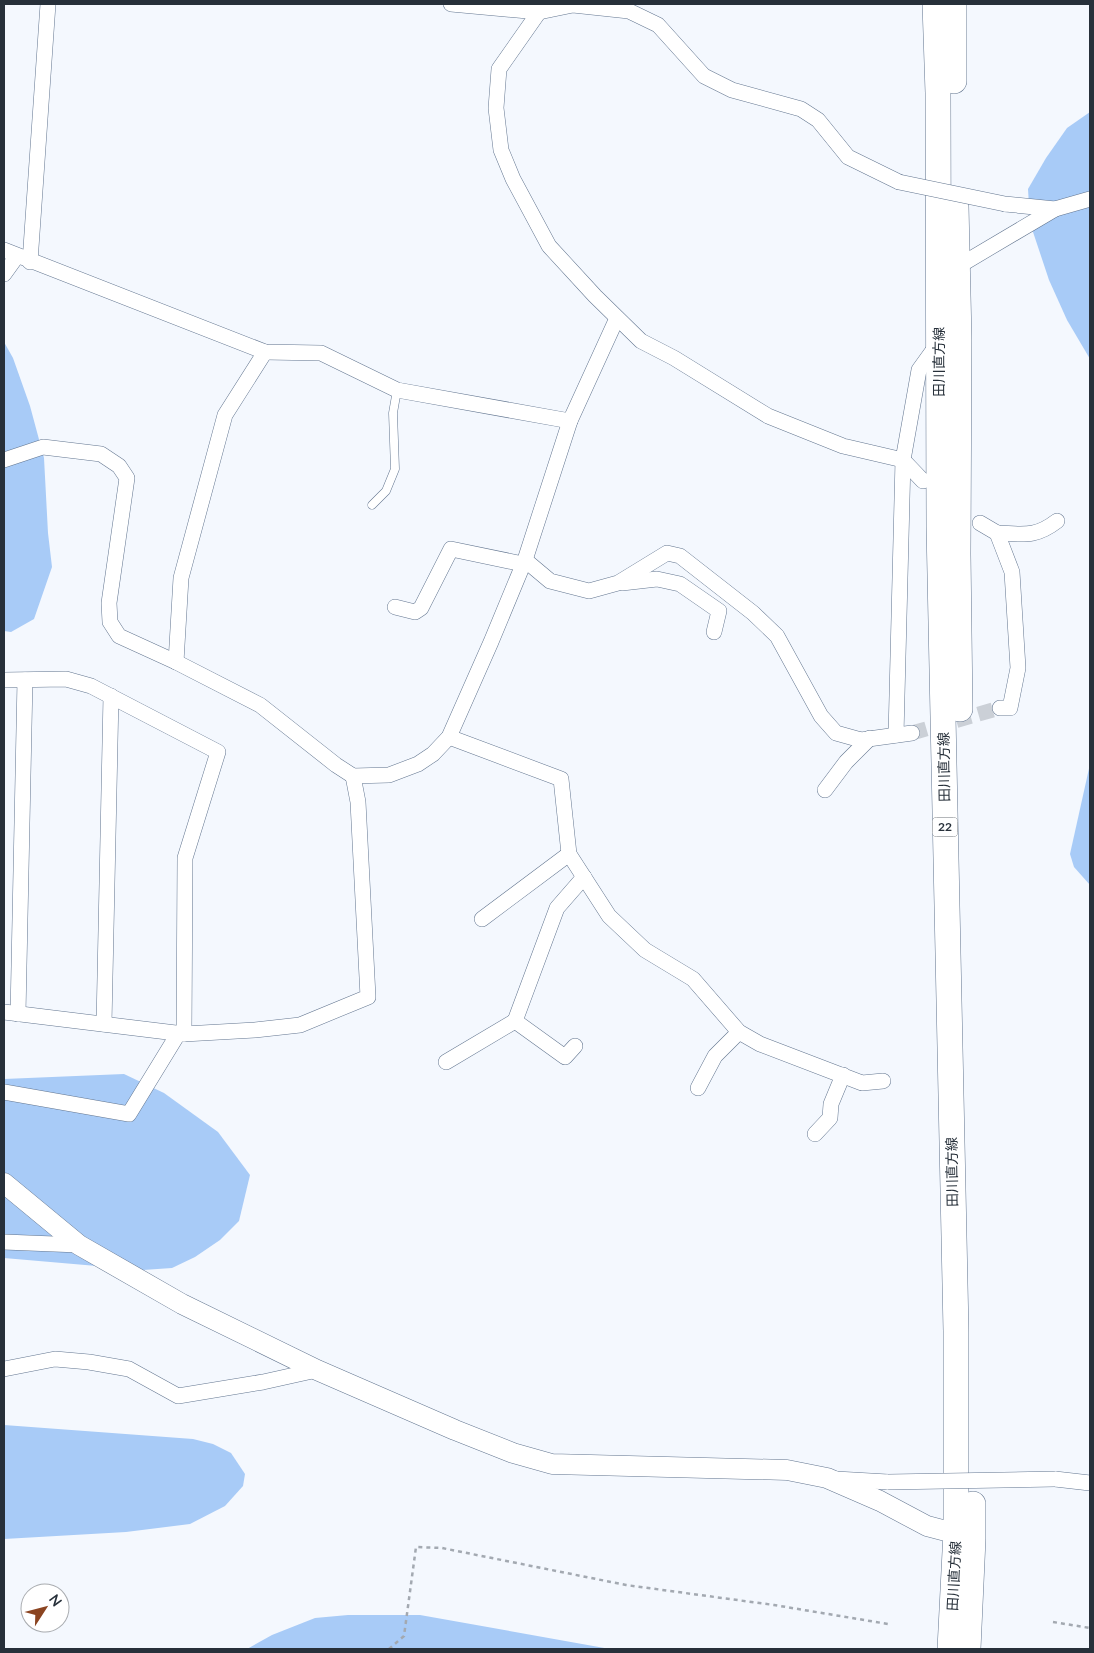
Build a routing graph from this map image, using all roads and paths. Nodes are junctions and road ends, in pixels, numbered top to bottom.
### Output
1 (48, 4) edge
2 (451, 4) edge
3 (935, 4) edge
4 (954, 4) edge
5 (544, 8) edge
6 (1090, 199) edge
7 (1056, 209) junction
8 (17, 256) edge
9 (957, 267) junction
10 (4, 274) edge
11 (617, 318) junction
12 (949, 340) junction
13 (265, 352) junction
14 (397, 390) junction
15 (570, 421) junction
16 (4, 460) edge
17 (904, 460) junction
18 (923, 481) dead end
19 (372, 506) dead end
20 (1057, 521) dead end
21 (980, 523) dead end
22 (997, 533) junction
23 (524, 562) junction
24 (618, 583) junction
25 (395, 607) dead end
26 (714, 632) dead end
27 (176, 662) junction
28 (4, 680) edge
29 (25, 680) junction
30 (111, 696) junction
31 (1000, 708) tunnel mouth
32 (449, 738) junction
33 (870, 738) junction
34 (353, 776) junction
35 (825, 790) dead end
36 (569, 854) junction
37 (584, 877) junction
38 (482, 919) dead end
39 (11, 1013) edge
40 (515, 1021) junction
41 (104, 1024) junction
42 (739, 1032) junction
43 (181, 1034) junction
44 (575, 1046) dead end
45 (446, 1062) dead end
46 (844, 1076) junction
47 (883, 1081) dead end
48 (698, 1088) dead end
49 (4, 1092) edge
50 (815, 1134) dead end
51 (4, 1183) edge
52 (4, 1242) edge
53 (79, 1245) junction
54 (4, 1369) edge
55 (316, 1370) junction
56 (827, 1478) junction
57 (1090, 1483) edge
58 (964, 1536) junction
59 (1053, 1622) dead end
60 (888, 1624) dead end
61 (1090, 1628) edge
62 (390, 1649) edge
63 (950, 1649) edge
64 (968, 1649) edge

1 - 8 street
2 - 5 street
3 - 12 main road, 田川直方線 / 22
4 - 9 main road, 田川直方線 / 22
5 - 7 street, bridge
5 - 11 street
6 - 7 street
7 - 9 street
8 - 10 street
8 - 13 street
9 - 12 main road, 田川直方線 / 22
11 - 15 street
11 - 17 street
12 - 17 street
12 - 58 main road, 田川直方線 / 22
13 - 14 street
13 - 27 street
14 - 15 street
14 - 19 lane
15 - 23 street
16 - 27 street
17 - 18 street
17 - 33 street
20 - 22 street
21 - 22 street
22 - 31 street
23 - 24 street
23 - 25 street
23 - 32 street
24 - 26 street
24 - 33 street
27 - 34 street
28 - 29 street
29 - 30 street
29 - 39 street
30 - 41 street
30 - 43 street
32 - 34 street
32 - 36 street
33 - 35 street
34 - 43 street
36 - 37 street
36 - 38 street
37 - 40 street
37 - 42 street
39 - 41 street
40 - 44 street
40 - 45 street
41 - 43 street
42 - 46 street
42 - 48 street
43 - 49 street
46 - 47 street
46 - 50 street
51 - 53 street
52 - 53 street
53 - 55 street
54 - 55 street
55 - 56 street
56 - 57 street, bridge
56 - 58 street
58 - 63 main road, 田川直方線 / 22
58 - 64 main road, 田川直方線 / 22
59 - 61 path
60 - 62 path

